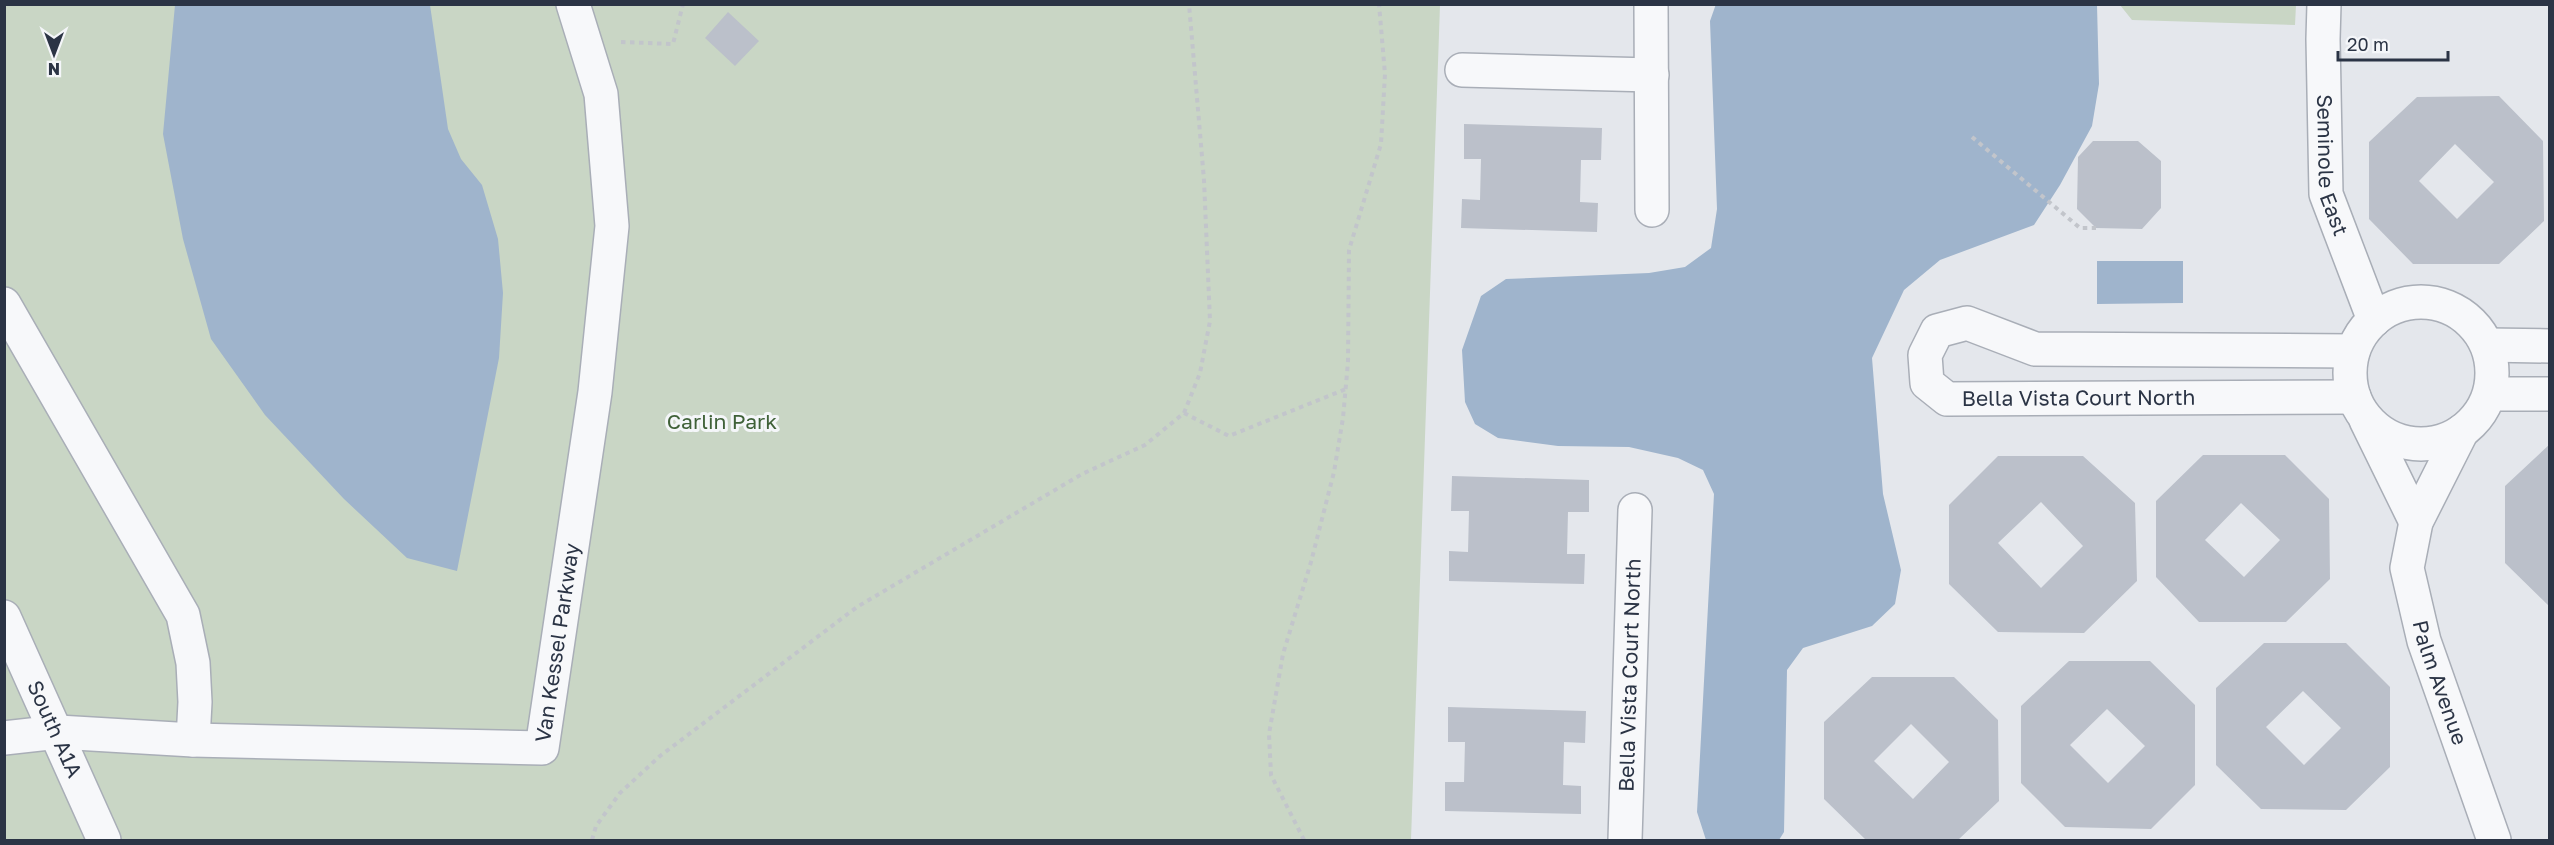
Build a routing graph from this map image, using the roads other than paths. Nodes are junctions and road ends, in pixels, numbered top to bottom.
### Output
1 (573, 4) edge
2 (1651, 4) edge
3 (2325, 4) edge
4 (1462, 70) dead end
5 (1652, 75) junction
6 (1652, 210) dead end
7 (4, 304) edge
8 (2374, 320) junction
9 (2487, 345) junction
10 (2550, 346) edge
11 (2144, 350) junction
12 (2353, 351) junction
13 (2490, 394) junction
14 (2550, 394) edge
15 (2145, 398) junction
16 (2359, 406) junction
17 (2462, 431) junction
18 (1635, 510) dead end
19 (2416, 522) junction
20 (4, 617) edge
21 (18, 676) edge
22 (58, 732) junction
23 (4, 738) edge
24 (193, 741) junction
25 (104, 840) edge
26 (1625, 840) edge
27 (2494, 840) edge

1 - 24 street, Van Kessel Parkway
2 - 5 street
3 - 8 street, Seminole East
4 - 5 street
5 - 6 street
7 - 24 street
8 - 9 street
8 - 12 street
9 - 10 street
9 - 13 street
11 - 12 street, Bella Vista Court North
11 - 15 street
11 - 15 street, Bella Vista Court North
12 - 16 street
13 - 14 street
13 - 17 street
15 - 16 street, Bella Vista Court North
16 - 17 street
16 - 19 street
17 - 19 street, Palm Avenue
18 - 26 street, Bella Vista Court North
19 - 27 street, Palm Avenue
20 - 21 street, South A1A
21 - 22 street, South A1A
22 - 23 street, Van Kessel Parkway
22 - 24 street, Van Kessel Parkway
22 - 25 street, South A1A

